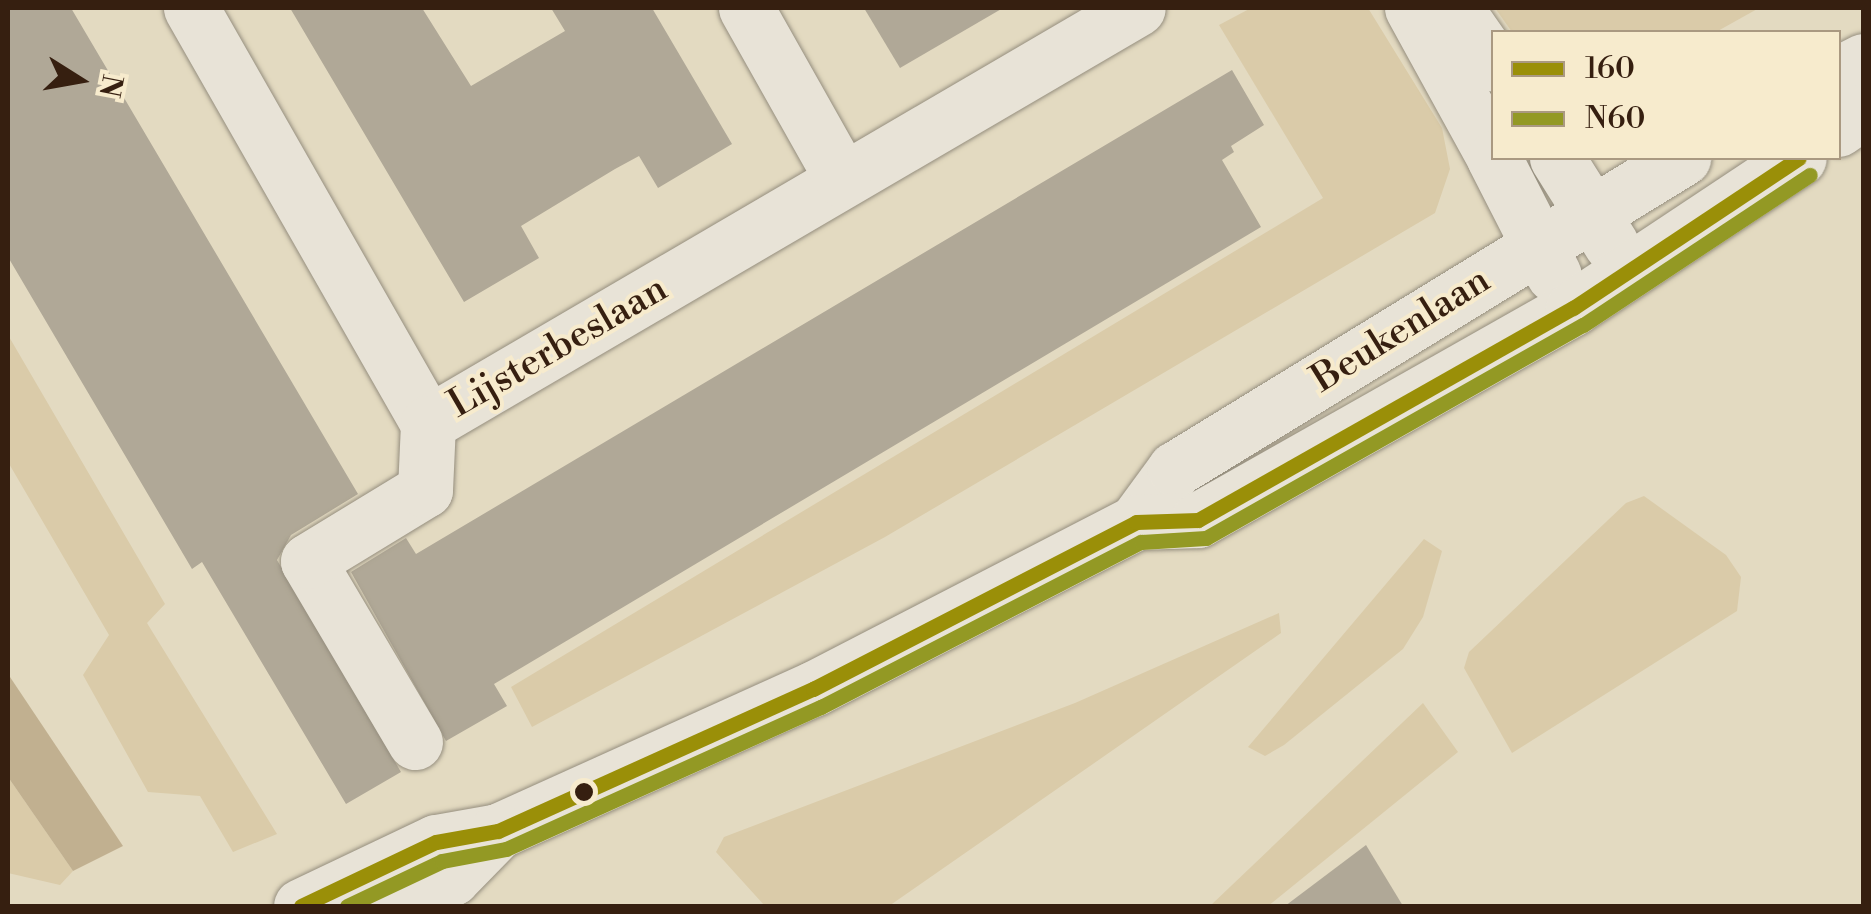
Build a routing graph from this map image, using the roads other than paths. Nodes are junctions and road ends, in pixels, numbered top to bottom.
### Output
1 (190, 8) edge
2 (746, 8) edge
3 (1138, 8) edge
4 (1412, 8) edge
5 (1455, 8) edge
6 (1491, 60) edge
7 (1864, 60) edge
8 (1841, 72) edge
9 (1864, 110) edge
10 (1841, 127) edge
11 (1491, 152) edge
12 (1495, 160) edge
13 (1558, 160) edge
14 (1680, 160) edge
15 (1796, 160) edge
16 (843, 180) junction
17 (1592, 212) junction
18 (1536, 246) junction
19 (1628, 274) junction
20 (1573, 308) junction
21 (428, 423) junction
22 (1136, 522) junction
23 (414, 742) dead end
24 (498, 832) junction
25 (301, 906) edge
26 (398, 906) edge

1 - 21 street, Lijsterbeslaan
2 - 16 street
3 - 16 street, Lijsterbeslaan
4 - 11 street
5 - 6 street
7 - 8 street
9 - 10 street
12 - 18 street
13 - 17 street
14 - 17 street, Beukenlaan
15 - 19 street, Beukenlaan
16 - 21 street, Lijsterbeslaan
17 - 18 street, Beukenlaan
17 - 19 street
18 - 20 street
18 - 22 street, Beukenlaan
19 - 20 street, Beukenlaan
20 - 22 street, Beukenlaan
21 - 23 street
22 - 24 street, Beukenlaan
24 - 25 street, Beukenlaan
24 - 26 street, Beukenlaan

